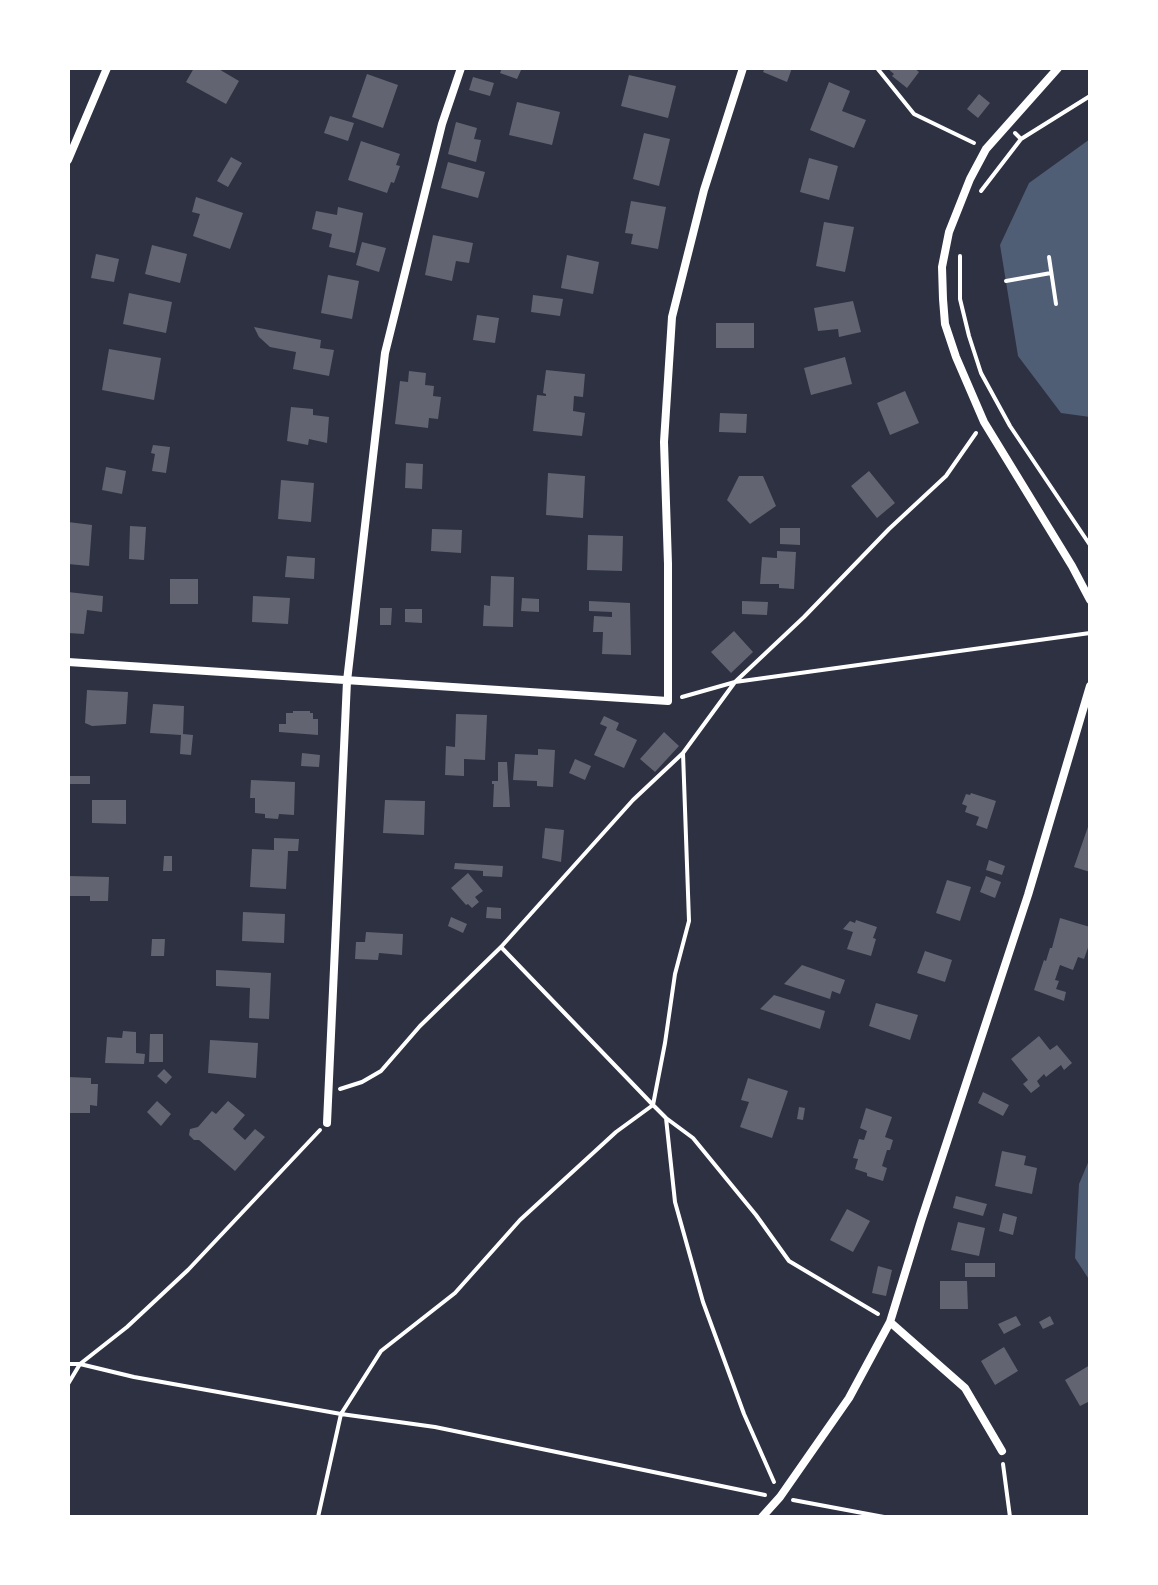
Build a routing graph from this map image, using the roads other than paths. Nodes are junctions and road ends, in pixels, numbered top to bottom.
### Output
1 (107, 68) edge
2 (461, 68) edge
3 (743, 68) edge
4 (1058, 68) edge
5 (68, 160) edge
6 (1090, 600) edge
7 (68, 662) edge
8 (347, 681) junction
9 (1090, 686) edge
10 (327, 1123) road end
11 (890, 1322) junction
12 (1002, 1451) road end
13 (762, 1517) edge

1 - 5 street
2 - 8 street
3 - 8 street
4 - 6 street
7 - 8 street
8 - 10 street
9 - 11 street
11 - 12 street
11 - 13 street

